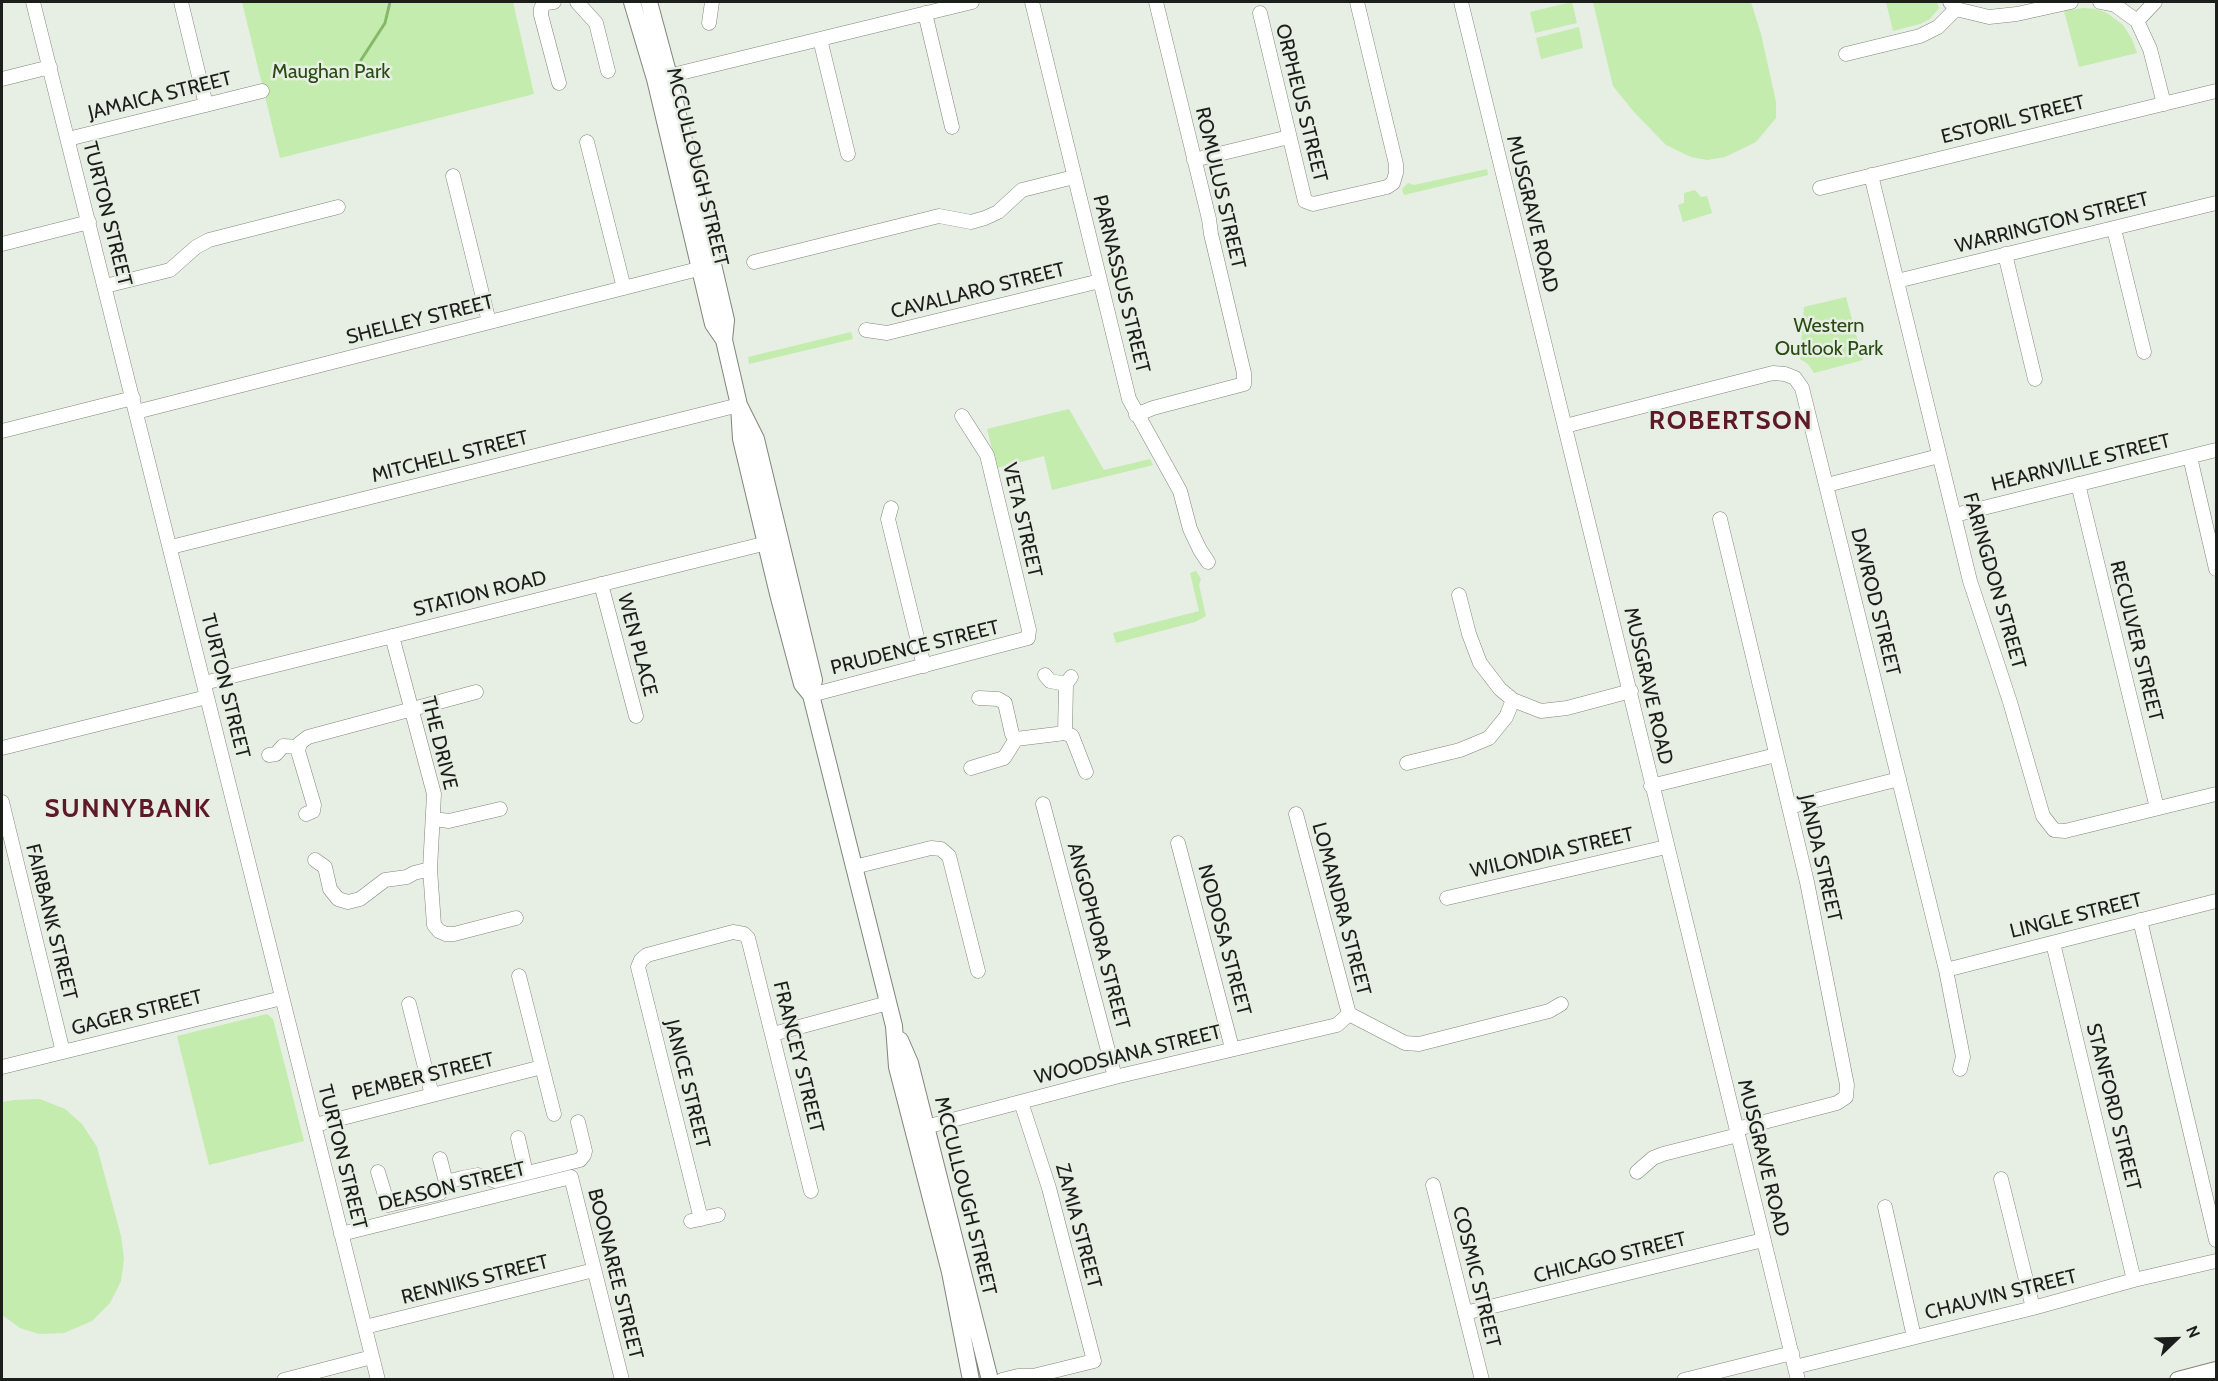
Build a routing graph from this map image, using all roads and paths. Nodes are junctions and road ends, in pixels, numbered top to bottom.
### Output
1 (33, 2) edge
2 (181, 2) edge
3 (554, 2) edge
4 (577, 2) edge
5 (632, 2) edge
6 (649, 2) edge
7 (712, 2) edge
8 (972, 2) edge
9 (1032, 2) edge
10 (1156, 2) edge
11 (1357, 2) edge
12 (1461, 2) edge
13 (2071, 2) edge
14 (2100, 2) edge
15 (2155, 2) edge
16 (1953, 5) edge
17 (925, 13) junction
18 (1260, 13) dead end
19 (2137, 21) junction
20 (709, 23) dead end
21 (820, 39) junction
22 (1846, 54) dead end
23 (50, 67) junction
24 (608, 71) dead end
25 (662, 78) junction
26 (2, 79) edge
27 (559, 83) dead end
28 (262, 91) dead end
29 (2217, 91) edge
30 (2164, 104) junction
31 (206, 105) junction
32 (952, 127) dead end
33 (1289, 137) junction
34 (68, 139) junction
35 (587, 142) dead end
36 (848, 154) dead end
37 (1194, 160) junction
38 (1871, 175) junction
39 (453, 176) dead end
40 (1074, 177) junction
41 (1820, 188) dead end
42 (2217, 203) edge
43 (338, 207) dead end
44 (89, 222) junction
45 (2114, 229) junction
46 (2, 243) edge
47 (2005, 255) junction
48 (754, 262) dead end
49 (707, 267) junction
50 (1100, 281) junction
51 (1897, 281) junction
52 (105, 286) junction
53 (624, 288) junction
54 (489, 322) junction
55 (866, 330) dead end
56 (2144, 352) dead end
57 (2035, 379) dead end
58 (133, 398) junction
59 (739, 405) junction
60 (136, 412) junction
61 (1136, 415) junction
62 (962, 416) dead end
63 (1564, 426) junction
64 (2, 431) edge
65 (2217, 450) edge
66 (1939, 456) junction
67 (2190, 456) junction
68 (2078, 484) junction
69 (1827, 485) junction
70 (891, 508) dead end
71 (1954, 515) junction
72 (1720, 519) dead end
73 (773, 541) junction
74 (171, 547) junction
75 (1208, 562) dead end
76 (2217, 569) edge
77 (601, 584) junction
78 (1459, 595) dead end
79 (392, 636) junction
80 (1028, 638) joint
81 (924, 666) junction
82 (1045, 675) dead end
83 (206, 690) junction
84 (1631, 691) junction
85 (476, 692) dead end
86 (811, 695) junction
87 (979, 698) dead end
88 (1513, 700) junction
89 (411, 710) junction
90 (636, 716) dead end
91 (1065, 733) junction
92 (1016, 739) junction
93 (299, 747) junction
94 (2, 748) edge
95 (269, 755) dead end
96 (1776, 755) junction
97 (1407, 763) dead end
98 (971, 768) dead end
99 (1086, 772) dead end
100 (1899, 780) junction
101 (1651, 786) junction
102 (2217, 794) edge
103 (2, 802) edge
104 (1043, 804) dead end
105 (1789, 807) junction
106 (2157, 808) junction
107 (500, 809) dead end
108 (306, 814) dead end
109 (1296, 814) dead end
110 (434, 819) junction
111 (1178, 843) dead end
112 (1666, 847) junction
113 (315, 860) dead end
114 (854, 867) junction
115 (430, 869) junction
116 (1447, 898) dead end
117 (2217, 901) edge
118 (516, 918) dead end
119 (2140, 920) junction
120 (2053, 943) junction
121 (641, 960) joint
122 (1946, 970) junction
123 (978, 971) dead end
124 (519, 976) dead end
125 (282, 998) junction
126 (888, 1003) junction
127 (409, 1004) dead end
128 (1561, 1004) dead end
129 (1348, 1014) junction
130 (772, 1034) junction
131 (1232, 1048) junction
132 (63, 1052) junction
133 (2, 1067) edge
134 (542, 1067) junction
135 (1960, 1069) dead end
136 (1115, 1077) junction
137 (432, 1095) junction
138 (1021, 1102) junction
139 (554, 1114) dead end
140 (578, 1122) dead end
141 (315, 1125) junction
142 (920, 1129) junction
143 (1737, 1132) junction
144 (518, 1138) dead end
145 (440, 1159) dead end
146 (378, 1172) dead end
147 (1637, 1172) dead end
148 (526, 1173) junction
149 (571, 1177) joint
150 (2001, 1179) dead end
151 (1433, 1185) dead end
152 (447, 1186) junction
153 (811, 1191) dead end
154 (1886, 1208) dead end
155 (718, 1215) dead end
156 (342, 1234) junction
157 (1763, 1240) junction
158 (2217, 1240) edge
159 (2217, 1261) edge
160 (594, 1270) junction
161 (2134, 1280) junction
162 (2033, 1308) junction
163 (1466, 1313) junction
164 (365, 1327) junction
165 (1914, 1337) junction
166 (372, 1357) junction
167 (1795, 1366) edge
168 (2217, 1370) edge
169 (1031, 1378) edge
170 (284, 1380) edge
171 (378, 1380) edge
172 (622, 1380) edge
173 (971, 1380) edge
174 (990, 1380) edge
175 (1002, 1380) edge
176 (1482, 1380) edge
177 (1684, 1380) edge
178 (2178, 1380) edge

1 - 23 street, TURTON STREET
2 - 31 street
3 - 27 street
4 - 24 street
5 - 25 main road, MCCULLOUGH STREET
6 - 25 main road, MCCULLOUGH STREET
7 - 20 street
8 - 17 street
9 - 40 street, PARNASSUS STREET
10 - 37 street, ROMULUS STREET
11 - 33 street, ORPHEUS STREET
12 - 63 street, MUSGRAVE ROAD
13 - 16 street
14 - 19 street
15 - 19 street
16 - 22 street
17 - 21 street
17 - 32 street
18 - 33 street, ORPHEUS STREET
19 - 30 street
21 - 25 street
21 - 36 street
23 - 26 street
23 - 34 street, TURTON STREET
25 - 49 main road, MCCULLOUGH STREET
28 - 31 street, JAMAICA STREET
29 - 30 street, ESTORIL STREET
30 - 38 street, ESTORIL STREET
31 - 34 street, JAMAICA STREET
33 - 37 street
34 - 44 street, TURTON STREET
35 - 53 street
37 - 61 street, ROMULUS STREET
38 - 41 street, ESTORIL STREET
38 - 51 street, FARINGDON STREET
39 - 54 street
40 - 48 street
40 - 50 street, PARNASSUS STREET
42 - 45 street, WARRINGTON STREET
43 - 52 street
44 - 46 street
44 - 52 street, TURTON STREET
45 - 47 street, WARRINGTON STREET
45 - 56 street
47 - 51 street, WARRINGTON STREET
47 - 57 street
49 - 53 street, SHELLEY STREET
49 - 59 main road, MCCULLOUGH STREET
50 - 55 street, CAVALLARO STREET
50 - 61 street, PARNASSUS STREET
51 - 66 street, FARINGDON STREET
52 - 58 street, TURTON STREET
53 - 54 street, SHELLEY STREET
54 - 60 street, SHELLEY STREET
58 - 60 street, TURTON STREET
58 - 64 street
59 - 73 main road, MCCULLOUGH STREET
59 - 74 street, MITCHELL STREET
60 - 74 street, TURTON STREET
61 - 75 street, PARNASSUS STREET
62 - 80 street, VETA STREET
63 - 69 street, DAVROD STREET
63 - 84 street, MUSGRAVE ROAD
65 - 67 street, HEARNVILLE STREET
66 - 69 street
66 - 71 street, FARINGDON STREET
67 - 68 street, HEARNVILLE STREET
67 - 76 street
68 - 71 street, HEARNVILLE STREET
68 - 106 street, RECULVER STREET
69 - 100 street, DAVROD STREET
70 - 81 street
71 - 106 street, FARINGDON STREET
72 - 96 street, JANDA STREET
73 - 77 street, STATION ROAD
73 - 86 main road, MCCULLOUGH STREET
74 - 83 street, TURTON STREET
77 - 79 street, STATION ROAD
77 - 90 street, WEN PLACE
78 - 88 street
79 - 83 street, STATION ROAD
79 - 89 street, THE DRIVE
80 - 81 street, PRUDENCE STREET
81 - 86 street, PRUDENCE STREET
82 - 91 street
83 - 94 street, STATION ROAD
83 - 125 street, TURTON STREET
84 - 88 street
84 - 101 street, MUSGRAVE ROAD
85 - 89 street
86 - 114 main road, MCCULLOUGH STREET
87 - 92 street
88 - 97 street
89 - 93 street
89 - 110 street, THE DRIVE
91 - 92 street
91 - 99 street
92 - 98 street
93 - 95 street
93 - 108 street
96 - 101 street
96 - 105 street, JANDA STREET
100 - 105 street
100 - 122 street, DAVROD STREET
101 - 112 street, MUSGRAVE ROAD
102 - 106 street, FARINGDON STREET
103 - 132 street, FAIRBANK STREET
104 - 136 street, ANGOPHORA STREET
105 - 143 street, JANDA STREET
107 - 110 street
109 - 129 street, LOMANDRA STREET
110 - 115 street, THE DRIVE
111 - 131 street, NODOSA STREET
112 - 116 street, WILONDIA STREET
112 - 143 street, MUSGRAVE ROAD
113 - 115 street
114 - 123 street
114 - 126 main road, MCCULLOUGH STREET
115 - 118 street, THE DRIVE
117 - 119 street, LINGLE STREET
119 - 120 street, LINGLE STREET
119 - 158 street
120 - 122 street, LINGLE STREET
120 - 161 street, STANFORD STREET
121 - 130 street, FRANCEY STREET
121 - 155 street, JANICE STREET
122 - 135 street, DAVROD STREET
124 - 134 street
125 - 132 street, GAGER STREET
125 - 141 street, TURTON STREET
126 - 130 street
126 - 142 main road, MCCULLOUGH STREET
127 - 137 street
128 - 129 street
129 - 131 street, WOODSIANA STREET
130 - 153 street, FRANCEY STREET
131 - 136 street, WOODSIANA STREET
132 - 133 street, GAGER STREET
134 - 137 street, PEMBER STREET
134 - 139 street
136 - 138 street, WOODSIANA STREET
137 - 141 street, PEMBER STREET
138 - 142 street, WOODSIANA STREET
138 - 169 street, ZAMIA STREET
140 - 148 street
141 - 156 street, TURTON STREET
142 - 173 main road, MCCULLOUGH STREET
142 - 174 main road, MCCULLOUGH STREET
143 - 147 street
143 - 157 street, MUSGRAVE ROAD
144 - 148 street
145 - 152 street
146 - 152 street
148 - 152 street
149 - 156 street, DEASON STREET
149 - 160 street, BOONAREE STREET
150 - 162 street
151 - 163 street, COSMIC STREET
154 - 165 street
156 - 164 street, TURTON STREET
157 - 163 street, CHICAGO STREET
157 - 167 street, MUSGRAVE ROAD
159 - 161 street, CHAUVIN STREET
160 - 164 street, RENNIKS STREET
160 - 172 street, BOONAREE STREET
161 - 162 street, CHAUVIN STREET
162 - 165 street, CHAUVIN STREET
163 - 176 street, COSMIC STREET
164 - 166 street, TURTON STREET
165 - 167 street, CHAUVIN STREET
166 - 170 street
166 - 171 street, TURTON STREET
167 - 177 street, CHAUVIN STREET
168 - 178 main road
169 - 175 street

